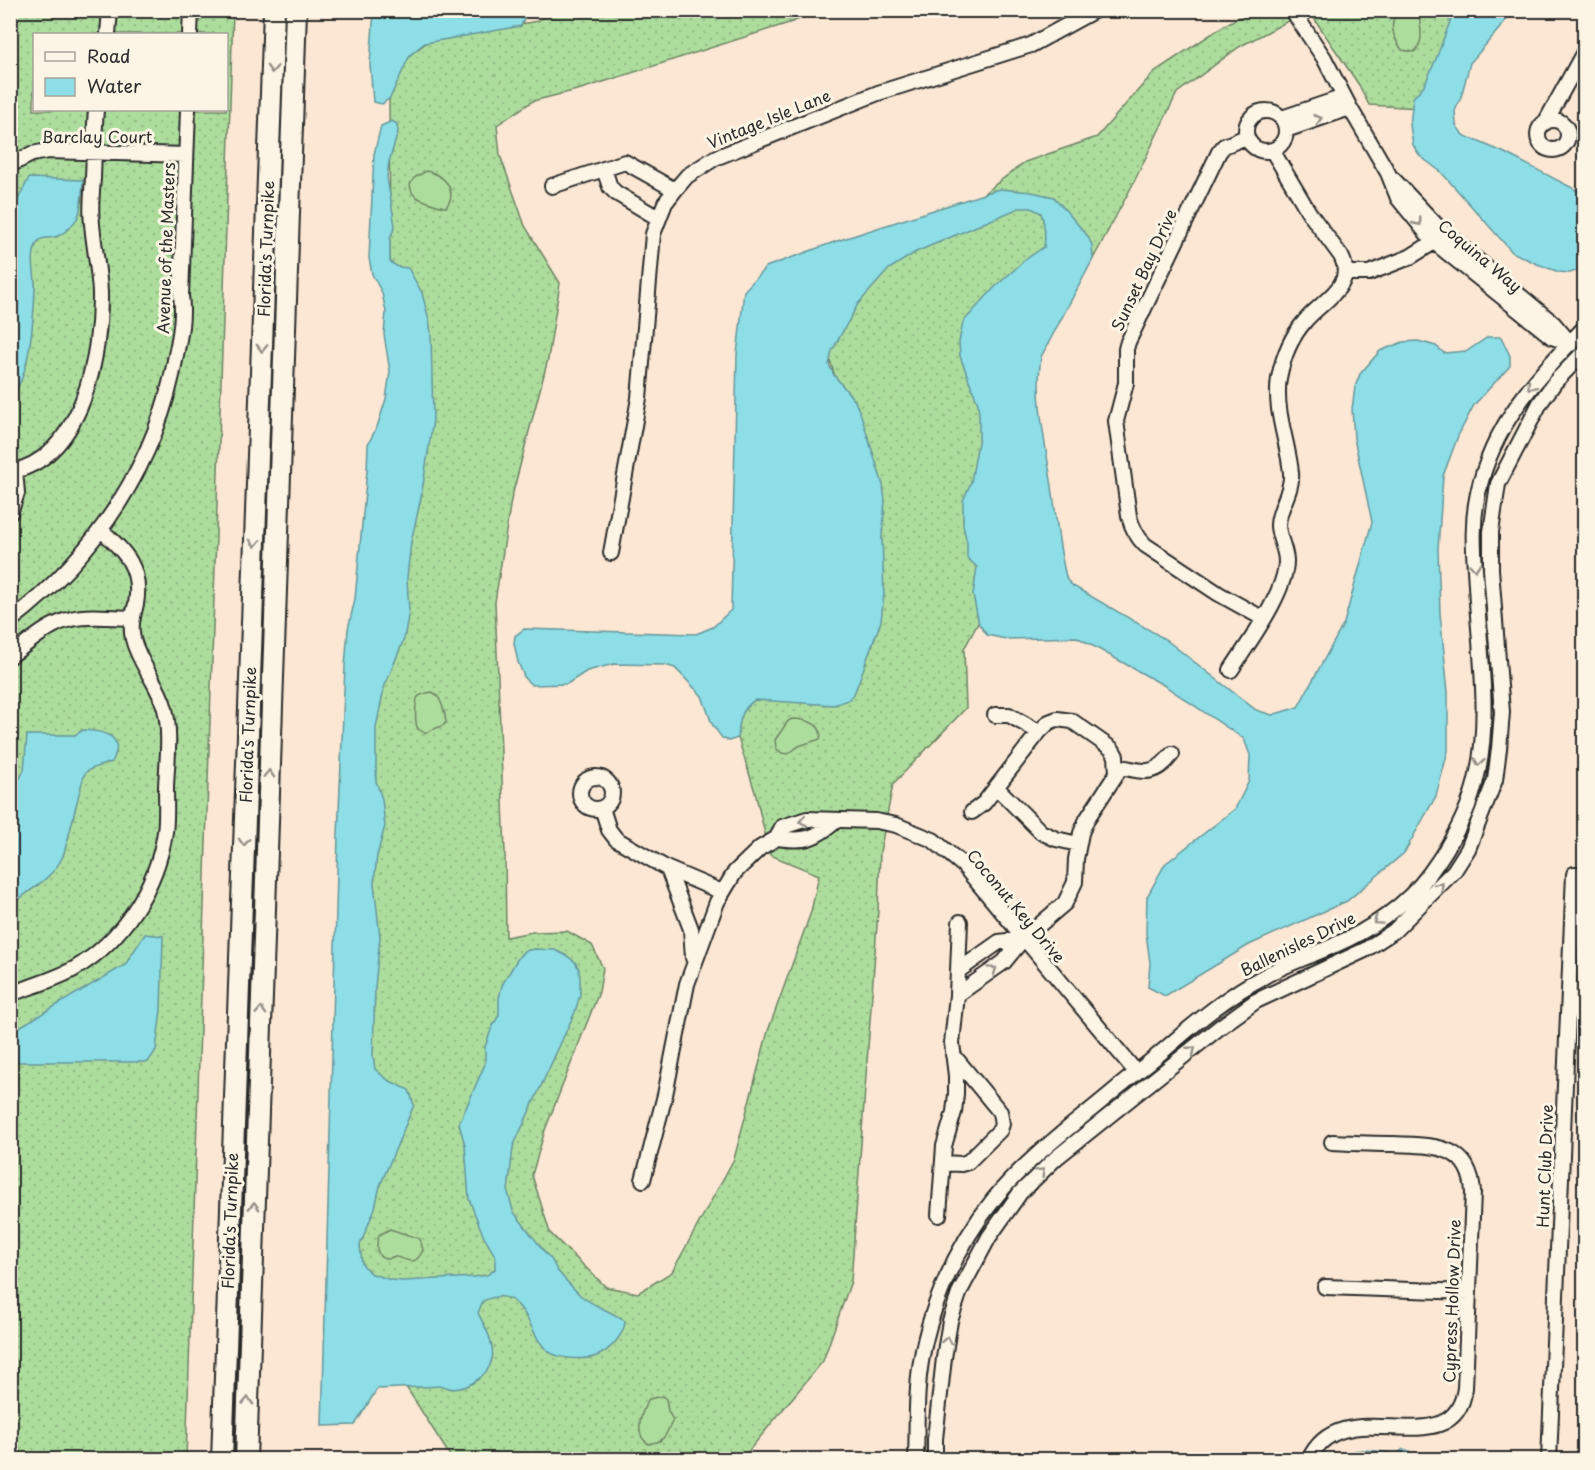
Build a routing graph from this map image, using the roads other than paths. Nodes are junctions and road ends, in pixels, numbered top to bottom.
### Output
1 (110, 10) edge
2 (191, 10) edge
3 (274, 10) edge
4 (296, 10) edge
5 (1095, 10) edge
6 (1292, 10) edge
7 (108, 33) edge
8 (190, 33) edge
9 (1584, 52) edge
10 (1347, 102) junction
11 (96, 111) edge
12 (188, 111) edge
13 (1545, 123) dead end
14 (1284, 124) junction
15 (1246, 137) junction
16 (1272, 150) junction
17 (94, 152) junction
18 (186, 155) junction
19 (10, 165) edge
20 (604, 169) junction
21 (1388, 173) junction
22 (552, 186) dead end
23 (675, 190) junction
24 (658, 218) junction
25 (1434, 242) junction
26 (1346, 273) junction
27 (1584, 328) edge
28 (1571, 344) junction
29 (1583, 353) edge
30 (13, 472) edge
31 (10, 513) edge
32 (101, 530) junction
33 (611, 553) dead end
34 (133, 618) junction
35 (1264, 619) junction
36 (10, 621) edge
37 (10, 656) edge
38 (1231, 670) dead end
39 (995, 716) dead end
40 (1039, 732) junction
41 (1172, 754) dead end
42 (1118, 766) junction
43 (997, 788) junction
44 (602, 808) dead end
45 (972, 812) dead end
46 (1078, 844) junction
47 (668, 869) junction
48 (1579, 874) edge
49 (722, 892) junction
50 (960, 922) dead end
51 (1023, 939) junction
52 (693, 966) junction
53 (958, 971) junction
54 (10, 994) edge
55 (957, 995) junction
56 (953, 1055) junction
57 (1136, 1072) junction
58 (1332, 1142) dead end
59 (943, 1162) junction
60 (643, 1180) dead end
61 (939, 1215) dead end
62 (1325, 1287) dead end
63 (1469, 1292) junction
64 (941, 1381) junction
65 (918, 1385) junction
66 (917, 1439) junction
67 (934, 1439) junction
68 (222, 1460) edge
69 (246, 1460) edge
70 (908, 1460) edge
71 (916, 1460) edge
72 (934, 1460) edge
73 (943, 1460) edge
74 (1309, 1460) edge
75 (1549, 1460) edge

1 - 7 street
2 - 8 street
3 -> 68 highway, Florida's Turnpike
69 -> 4 highway, Florida's Turnpike
5 - 23 street, Vintage Isle Lane
6 - 10 street, Coquina Way
9 - 13 street
10 - 14 street
10 - 21 street, Coquina Way
11 - 17 street
12 - 18 street, Avenue of the Masters
14 - 15 street
14 - 16 street
15 - 16 street
15 - 35 street, Sunset Bay Drive
16 - 26 street
17 - 18 street, Barclay Court
17 - 19 street, Barclay Court
17 - 30 street
18 - 32 street, Avenue of the Masters
20 - 22 street
20 - 23 street
20 - 24 street
21 -> 25 street, Coquina Way
21 - 28 street, Coquina Way
23 - 24 street, Vintage Isle Lane
24 - 33 street, Vintage Isle Lane
25 - 26 street
25 - 28 street, Coquina Way
26 - 35 street
27 - 28 street, Ballenisles Drive
28 - 29 street, Coquina Way
28 -> 57 street, Ballenisles Drive
64 -> 29 street, Ballenisles Drive
30 - 31 street
32 - 34 street
32 - 36 street, Avenue of the Masters
34 - 37 street
34 - 54 street
35 - 38 street
39 - 40 street
40 - 42 street
40 - 43 street
41 - 42 street
42 - 46 street
43 - 45 street
43 - 46 street
44 - 47 street
46 - 51 street
47 - 49 street
47 - 52 street
48 - 75 street, Hunt Club Drive
49 - 51 street, Coconut Key Drive
49 - 52 street, Coconut Key Drive
50 - 53 street
51 - 53 street
55 -> 51 street
51 - 57 street, Coconut Key Drive
52 - 60 street, Coconut Key Drive
53 - 55 street
55 - 56 street
56 - 59 street
56 - 59 street
57 - 65 street, Ballenisles Drive
58 - 63 street, Cypress Hollow Drive
59 - 61 street
62 - 63 street
63 - 74 street, Cypress Hollow Drive
64 - 67 street, Ballenisles Drive
64 - 73 street
65 - 66 street, Ballenisles Drive
65 - 70 street
66 - 67 street
66 - 71 street, Ballenisles Drive
67 - 72 street, Ballenisles Drive

